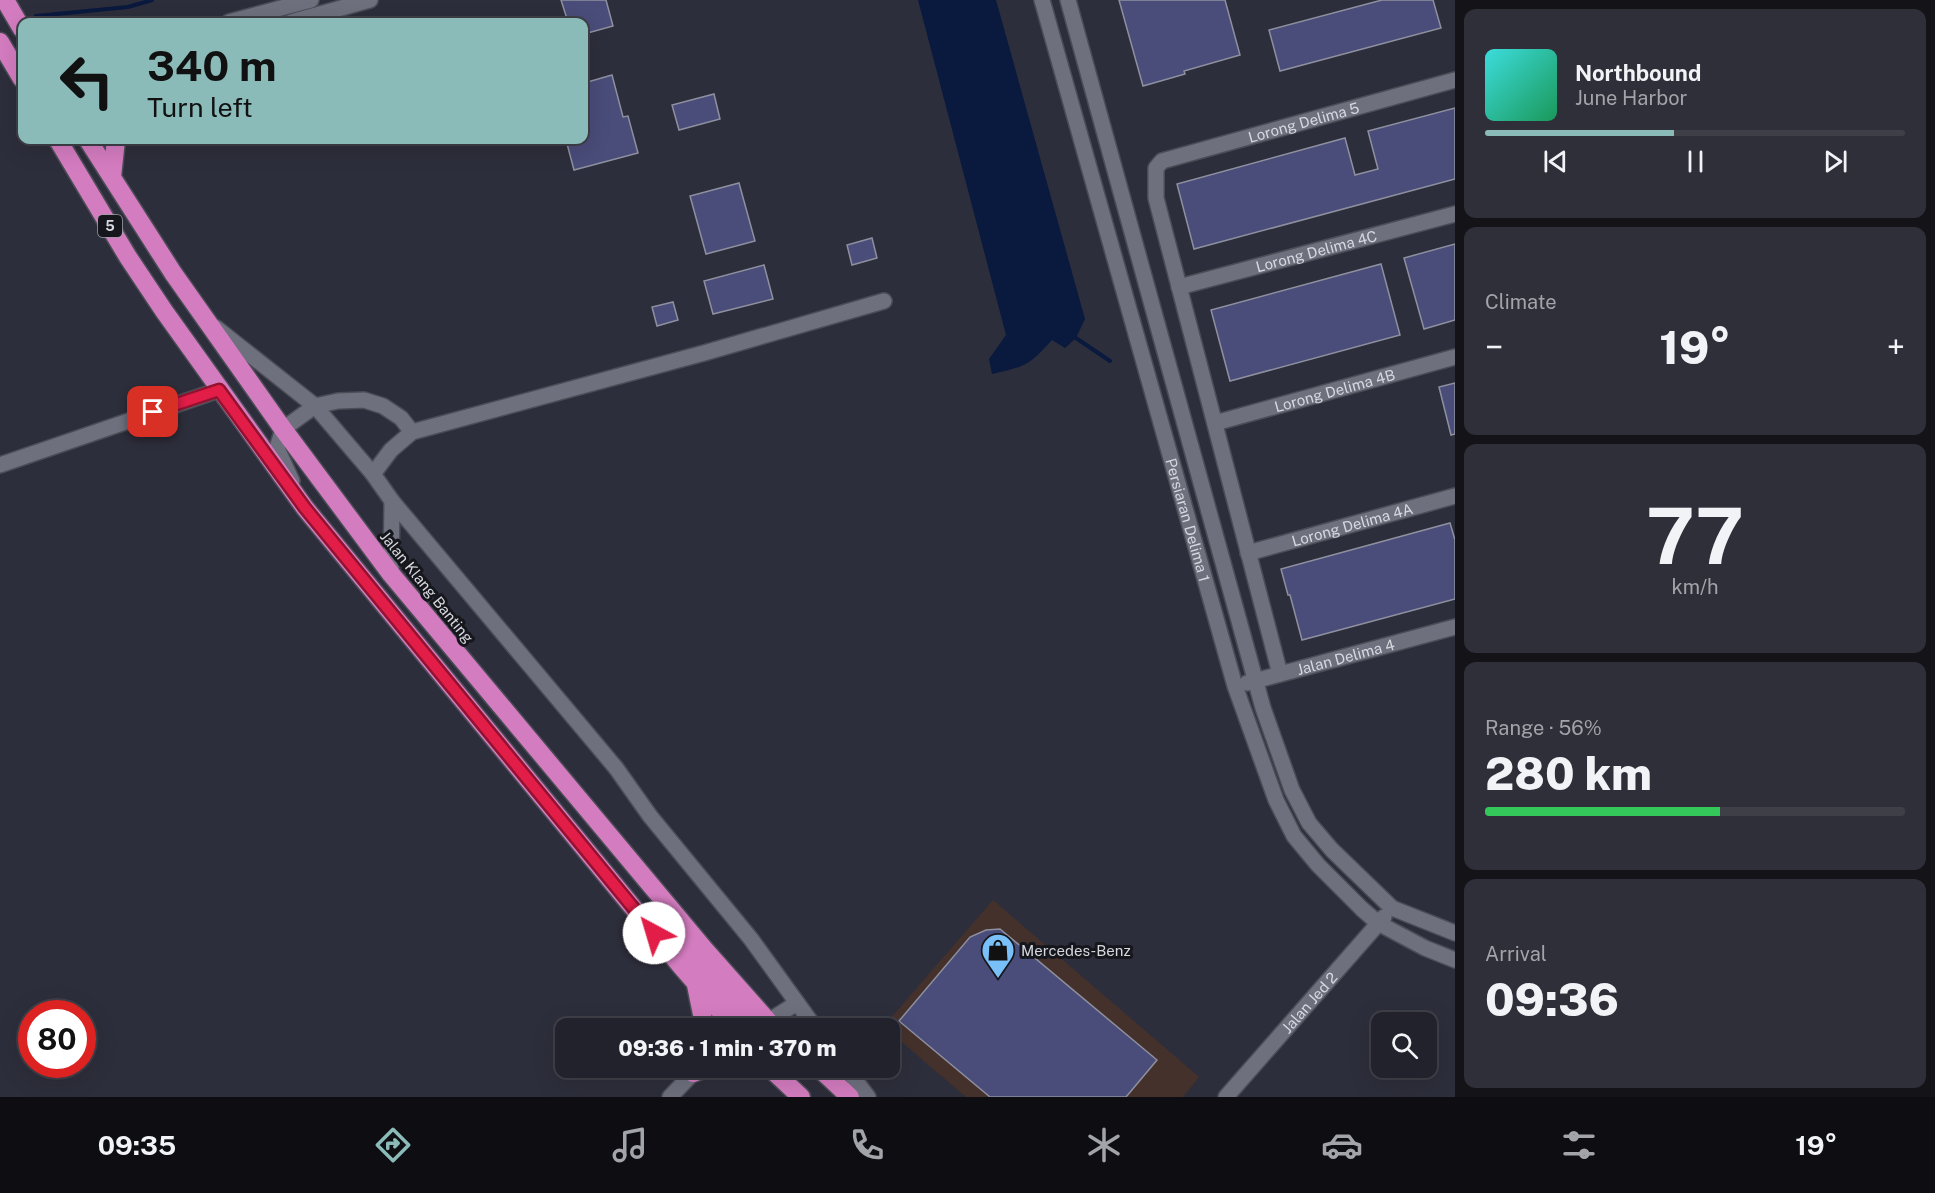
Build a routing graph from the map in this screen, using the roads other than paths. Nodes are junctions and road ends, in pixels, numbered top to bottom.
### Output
1 (5, 0) edge
2 (311, 0) edge
3 (370, 0) edge
4 (1042, 0) edge
5 (1068, 0) edge
6 (244, 18) edge
7 (305, 18) edge
8 (18, 22) edge
9 (0, 42) edge
10 (18, 72) edge
11 (1455, 80) edge
12 (60, 144) edge
13 (91, 144) edge
14 (116, 144) edge
15 (112, 177) junction
16 (1455, 214) edge
17 (1179, 287) junction
18 (884, 301) dead end
19 (206, 320) junction
20 (1455, 357) edge
21 (219, 390) junction
22 (315, 406) junction
23 (1215, 423) junction
24 (283, 429) junction
25 (412, 432) junction
26 (0, 465) edge
27 (373, 474) junction
28 (1455, 496) edge
29 (392, 501) junction
30 (305, 508) junction
31 (1248, 553) junction
32 (392, 574) junction
33 (1455, 627) edge
34 (1280, 674) junction
35 (1256, 681) junction
36 (1235, 686) junction
37 (586, 850) junction
38 (1392, 908) junction
39 (1378, 923) junction
40 (1455, 933) edge
41 (1455, 960) edge
42 (695, 983) junction
43 (797, 1003) junction
44 (703, 1018) edge
45 (726, 1018) edge
46 (744, 1018) edge
47 (765, 1018) edge
48 (779, 1018) edge
49 (808, 1018) edge
50 (690, 1078) edge
51 (779, 1078) edge
52 (830, 1078) edge
53 (854, 1078) edge
54 (670, 1097) edge
55 (801, 1097) edge
56 (850, 1097) edge
57 (868, 1097) edge
58 (1226, 1097) edge

1 - 8 highway
2 - 6 street
3 - 7 street
4 - 36 street, Persiaran Delima 1
5 - 35 street, Persiaran Delima 1
9 - 10 highway
11 - 17 street, Lorong Delima 5
12 - 21 highway, 5
13 - 15 highway, Jalan Klang Banting / 5
14 - 15 highway
15 - 19 highway, Jalan Klang Banting / 5
16 - 17 street, Lorong Delima 4C
17 - 23 street
18 - 25 street
19 - 22 street
19 - 24 highway, Jalan Klang Banting / 5
20 - 23 street, Lorong Delima 4B
21 - 26 street
21 - 30 highway, 5
22 - 24 street
22 - 25 street
22 - 27 street
23 - 31 street
24 - 30 street
24 - 32 highway, Jalan Klang Banting / 5
25 - 27 street
27 - 29 street
28 - 31 street, Lorong Delima 4A
29 - 32 street
29 - 43 street
30 - 37 highway, 5
31 - 34 street
32 - 47 highway, Jalan Klang Banting / 5
33 - 34 street, Jalan Delima 4
34 - 35 street, Jalan Delima 4
35 - 36 street, Jalan Delima 4
35 - 38 street, Persiaran Delima 1
36 - 39 street, Persiaran Delima 1
37 - 42 highway, 5
37 - 46 highway
38 - 39 street, Jalan Jed 2
38 - 40 street, Persiaran Delima 1
39 - 41 street, Persiaran Delima 1
39 - 58 street, Jalan Jed 2
42 - 44 highway
42 - 45 highway, 5
43 - 48 street
43 - 49 street
50 - 54 street
51 - 55 highway
52 - 56 highway
53 - 57 street

